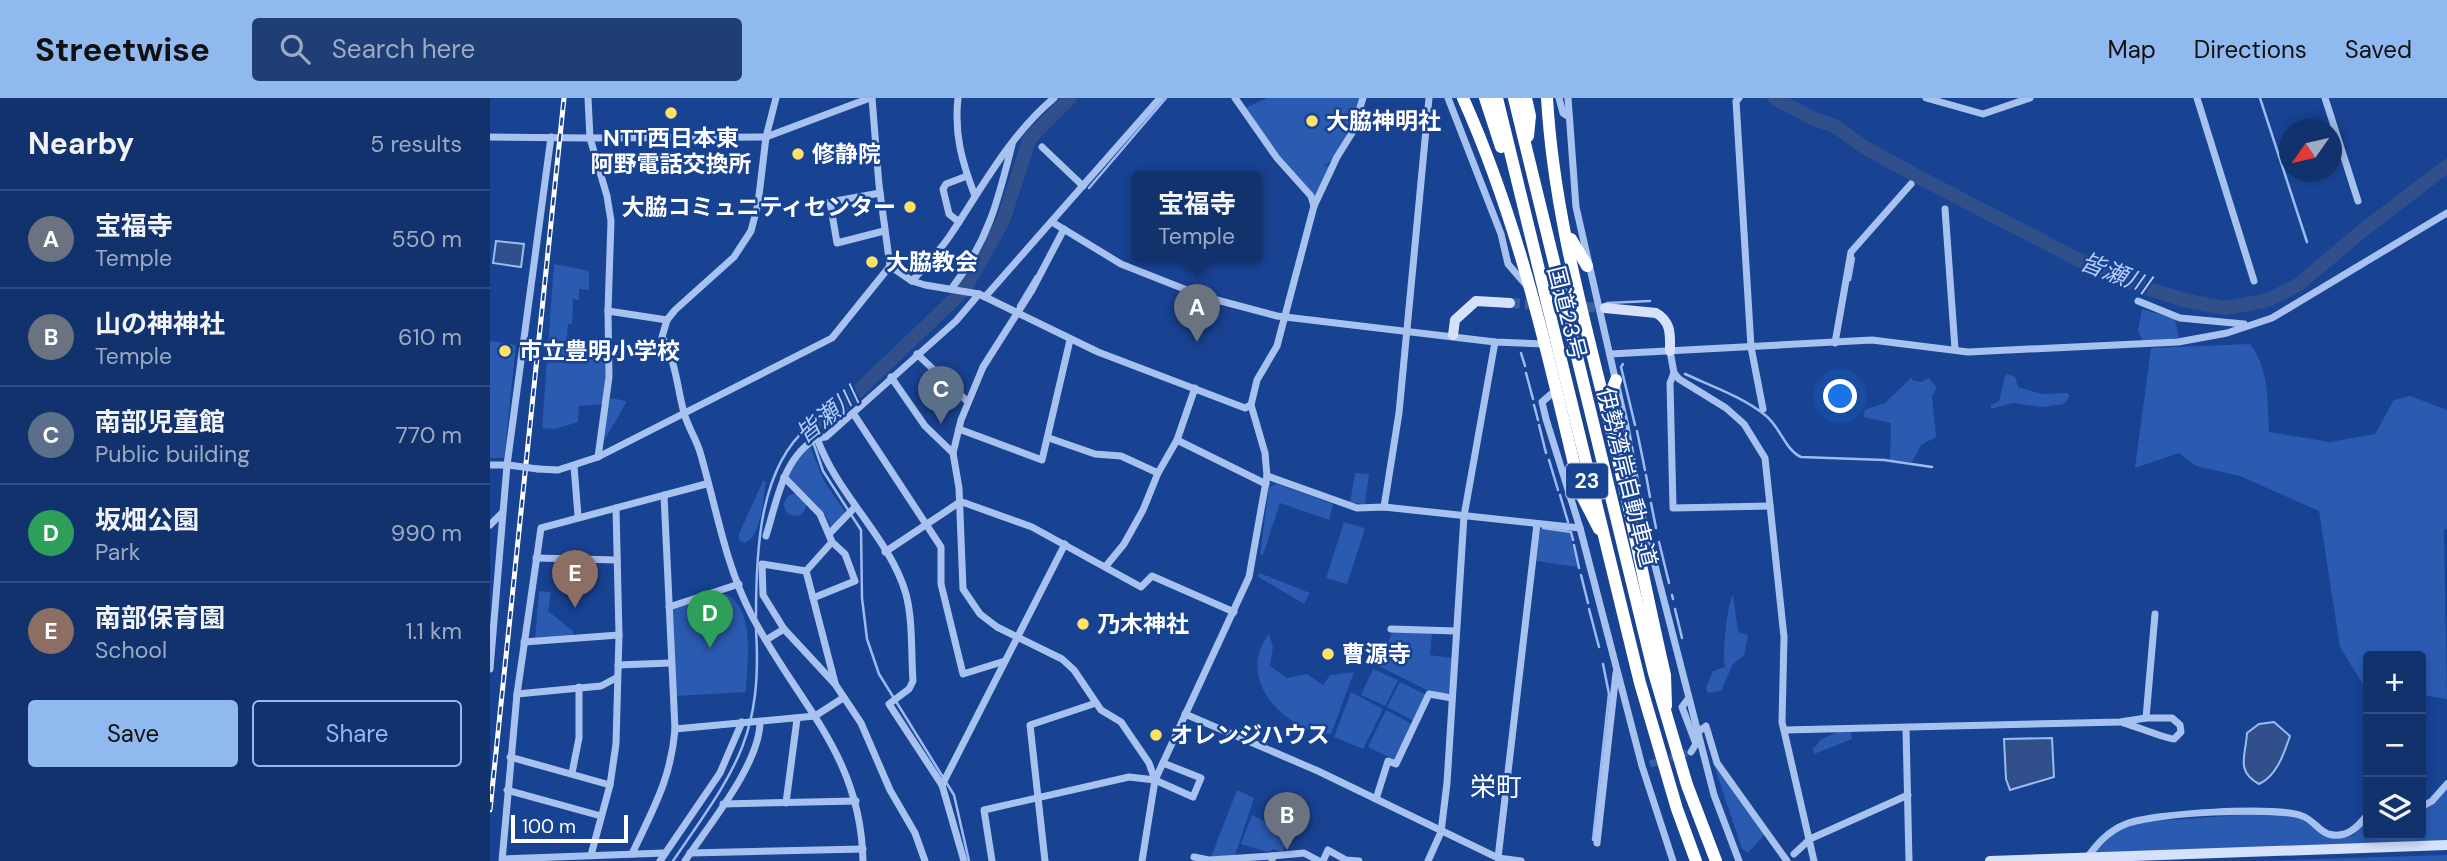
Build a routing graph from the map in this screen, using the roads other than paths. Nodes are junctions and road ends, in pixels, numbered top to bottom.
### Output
1 (589, 98) edge
2 (776, 98) edge
3 (871, 98) edge
4 (958, 98) edge
5 (1054, 98) edge
6 (1160, 98) edge
7 (1235, 98) edge
8 (1363, 98) edge
9 (1429, 98) edge
10 (1448, 98) edge
11 (1488, 98) edge
12 (1497, 98) edge
13 (1514, 98) edge
14 (1525, 98) edge
15 (1547, 98) edge
16 (1559, 98) edge
17 (1568, 98) edge
18 (1739, 98) edge
19 (1926, 98) edge
20 (2030, 98) edge
21 (2197, 98) edge
22 (2325, 98) edge
23 (1463, 99) edge
24 (857, 100) edge
25 (1569, 117) junction
26 (490, 137) edge
27 (551, 137) junction
28 (766, 137) junction
29 (590, 138) junction
30 (1012, 144) junction
31 (1042, 146) dead end
32 (1527, 147) junction
33 (967, 176) junction
34 (1911, 184) dead end
35 (1083, 186) junction
36 (880, 193) junction
37 (975, 196) junction
38 (2358, 201) dead end
39 (1314, 206) junction
40 (1945, 209) dead end
41 (1523, 213) junction
42 (1561, 213) junction
43 (2447, 213) edge
44 (959, 222) junction
45 (1052, 222) junction
46 (1064, 229) junction
47 (884, 231) junction
48 (890, 266) junction
49 (1587, 266) junction
50 (912, 281) junction
51 (2254, 281) dead end
52 (952, 288) junction
53 (1532, 292) junction
54 (982, 296) junction
55 (2138, 301) dead end
56 (1510, 303) tunnel mouth
57 (1605, 308) tunnel mouth
58 (608, 311) junction
59 (1017, 313) junction
60 (1284, 317) junction
61 (667, 320) junction
62 (2248, 325) junction
63 (1405, 331) junction
64 (1453, 335) junction
65 (1070, 340) junction
66 (1495, 342) junction
67 (1835, 343) junction
68 (1545, 344) junction
69 (1751, 348) junction
70 (1955, 349) junction
71 (1671, 351) junction
72 (917, 354) junction
73 (1610, 354) junction
74 (1674, 373) junction
75 (891, 377) junction
76 (1616, 380) junction
77 (1195, 388) junction
78 (1556, 390) junction
79 (968, 402) junction
80 (1251, 405) junction
81 (1605, 406) junction
82 (1763, 409) dead end
83 (852, 412) junction
84 (685, 415) junction
85 (959, 429) junction
86 (817, 438) junction
87 (1049, 438) junction
88 (1177, 440) junction
89 (953, 453) junction
90 (598, 457) junction
91 (508, 465) junction
92 (490, 466) edge
93 (573, 466) junction
94 (1158, 473) junction
95 (784, 477) junction
96 (1266, 480) junction
97 (706, 484) junction
98 (664, 495) junction
99 (960, 502) junction
100 (1770, 506) junction
101 (1384, 507) junction
102 (615, 508) junction
103 (852, 511) junction
104 (503, 513) junction
105 (578, 516) junction
106 (1464, 516) junction
107 (926, 524) junction
108 (1537, 524) junction
109 (490, 525) edge
110 (1580, 528) junction
111 (1599, 529) junction
112 (766, 536) dead end
113 (831, 538) junction
114 (1065, 544) junction
115 (885, 552) junction
116 (536, 558) junction
117 (617, 560) junction
118 (1106, 566) junction
119 (806, 571) junction
120 (739, 584) junction
121 (813, 598) junction
122 (669, 607) junction
123 (1234, 612) junction
124 (2155, 614) dead end
125 (784, 629) junction
126 (1391, 629) dead end
127 (1456, 631) junction
128 (619, 635) junction
129 (1017, 638) junction
130 (766, 640) junction
131 (524, 642) junction
132 (491, 645) edge
133 (1005, 661) junction
134 (670, 663) junction
135 (618, 665) junction
136 (490, 669) edge
137 (1617, 669) junction
138 (616, 678) junction
139 (835, 684) junction
140 (579, 687) junction
141 (517, 694) junction
142 (843, 698) junction
143 (1452, 698) junction
144 (1688, 699) junction
145 (1096, 703) junction
146 (1666, 710) junction
147 (1185, 714) junction
148 (815, 716) junction
149 (2146, 718) junction
150 (797, 719) junction
151 (742, 722) junction
152 (760, 722) junction
153 (2120, 722) junction
154 (675, 729) junction
155 (1906, 729) junction
156 (1785, 730) junction
157 (1698, 732) junction
158 (1691, 752) dead end
159 (510, 757) junction
160 (1163, 763) junction
161 (572, 773) junction
162 (1155, 780) junction
163 (944, 781) junction
164 (2447, 784) edge
165 (610, 785) junction
166 (507, 790) junction
167 (1908, 795) junction
168 (1037, 799) junction
169 (1376, 799) junction
170 (856, 801) junction
171 (786, 803) junction
172 (723, 804) junction
173 (2426, 804) edge
174 (601, 816) junction
175 (2363, 820) edge
176 (1441, 832) junction
177 (1812, 839) junction
178 (1597, 843) dead end
179 (2447, 845) edge
180 (863, 849) junction
181 (664, 853) junction
182 (690, 853) junction
183 (632, 854) junction
184 (1794, 854) dead end
185 (591, 855) junction
186 (1194, 857) dead end
187 (1497, 858) junction
188 (1272, 859) edge
189 (2086, 859) junction
190 (502, 860) edge
191 (660, 861) edge
192 (685, 861) edge
193 (863, 861) edge
194 (925, 861) edge
195 (964, 861) edge
196 (992, 861) edge
197 (1045, 861) edge
198 (1142, 861) edge
199 (1322, 861) edge
200 (1359, 861) edge
201 (1428, 861) edge
202 (1521, 861) edge
203 (1673, 861) edge
204 (1695, 861) edge
205 (1716, 861) edge
206 (1739, 861) edge
207 (1787, 861) edge
208 (1814, 861) edge
209 (1909, 861) edge
210 (1990, 861) edge

1 - 29 street
2 - 28 street
3 - 24 street
3 - 36 street
4 - 33 street
5 - 30 street
6 - 35 street
7 - 39 street
8 - 39 street
9 - 63 street
10 - 53 street
11 - 41 highway, bridge
11 - 111 highway, 国道23号 / 23
12 - 41 highway, 伊勢湾岸自動車道, bridge
13 - 32 highway, 伊勢湾岸自動車道, bridge
14 - 32 highway, bridge
14 - 146 highway, 国道23号 / 23, bridge
15 - 42 highway, 23
16 - 25 street
17 - 25 street
18 - 69 street
19 - 20 street
21 - 51 street
22 - 38 street
23 - 53 highway, 23
24 - 28 street
25 - 49 street
26 - 27 street
27 - 29 street
27 - 91 street
28 - 29 street
28 - 61 street
29 - 58 street
30 - 37 street
30 - 52 street
31 - 35 street
32 - 205 highway, 伊勢湾岸自動車道, bridge
33 - 37 street
33 - 44 street
34 - 67 street
35 - 45 street
36 - 47 street
36 - 47 street
37 - 44 street
39 - 60 street
40 - 70 street
41 - 204 highway, 伊勢湾岸自動車道, bridge
42 - 49 highway
42 - 81 highway, 23
43 - 62 street
44 - 50 street
45 - 46 street
45 - 54 street
46 - 59 street
46 - 60 street
47 - 48 street
48 - 50 street
48 - 84 street
49 - 73 street
50 - 52 street
52 - 54 street
53 - 68 highway, 23
54 - 59 street
54 - 72 street
55 - 62 street
56 - 64 street
57 - 71 street
58 - 61 street
58 - 90 street
59 - 65 street
59 - 79 street
60 - 63 street
60 - 80 street
61 - 84 street
62 - 70 street
63 - 64 street
63 - 101 street
64 - 66 street
65 - 77 street
65 - 87 street
66 - 68 street
66 - 106 street
67 - 69 street
67 - 70 street
68 - 78 highway, 23
69 - 71 street
69 - 82 street
71 - 73 street
71 - 74 street
72 - 75 street
72 - 79 street
73 - 76 street
74 - 100 street
74 - 100 street
75 - 83 street
75 - 89 street
76 - 81 highway
76 - 144 street
77 - 80 street
77 - 88 street
78 - 110 street
78 - 111 highway, 23
79 - 85 street
80 - 96 street
81 - 146 highway, 23
83 - 86 street
83 - 107 street
84 - 90 street
84 - 97 street
85 - 87 street
85 - 89 street
86 - 95 street
86 - 103 street
87 - 94 street
88 - 94 street
88 - 96 street
89 - 99 street
90 - 93 street
91 - 92 street
91 - 93 street, bridge
91 - 104 street
93 - 105 street
94 - 118 street
95 - 112 street
95 - 113 street
96 - 101 street
96 - 123 street
97 - 98 street
97 - 120 street
98 - 102 street
98 - 122 street
99 - 107 street
99 - 114 street
99 - 129 street
100 - 156 street
101 - 106 street
102 - 105 street
102 - 117 street
103 - 113 street
103 - 115 street
104 - 109 street
104 - 132 street
105 - 116 street
106 - 108 street
106 - 127 street
107 - 115 street
107 - 133 street
108 - 110 street
108 - 187 street
110 - 137 street
111 - 204 highway, 国道23号 / 23
113 - 119 street
113 - 121 street
114 - 118 street
114 - 129 street
115 - 163 street
116 - 117 street
116 - 131 street
117 - 128 street
118 - 123 street
119 - 121 street
119 - 125 street
120 - 122 street
120 - 130 street
121 - 139 street
122 - 134 street
123 - 147 street
124 - 149 street
125 - 130 street
125 - 139 street
126 - 127 street
127 - 143 street
128 - 131 street
128 - 135 street
129 - 133 street
129 - 145 street
130 - 148 street
131 - 141 street
132 - 136 street
133 - 163 street
134 - 135 street
134 - 154 street
135 - 138 street
137 - 178 street
137 - 203 street
138 - 140 street
138 - 165 street
139 - 142 street
140 - 141 street
140 - 161 street
141 - 159 street
142 - 148 street
142 - 194 street
143 - 169 street
143 - 176 street
144 - 157 street
144 - 158 street
145 - 162 street
145 - 168 street
146 - 205 highway, 国道23号 / 23
147 - 160 street
147 - 169 street
148 - 150 street
148 - 170 street
149 - 153 street
149 - 153 street
150 - 152 street
150 - 171 street
151 - 152 street
151 - 154 street
151 - 181 street
152 - 172 street
153 - 155 street
154 - 183 street
155 - 156 street
155 - 167 street
156 - 177 street
157 - 206 street
157 - 207 street
159 - 161 street
159 - 166 street
160 - 162 street
160 - 162 street
161 - 165 street
162 - 168 street
162 - 198 street
163 - 195 street
164 - 173 street
165 - 174 street
166 - 174 street
166 - 190 street
167 - 177 street
167 - 209 street
168 - 196 street
168 - 197 street
169 - 176 street
170 - 171 street
170 - 180 street
171 - 172 street
172 - 182 street
174 - 185 street
175 - 189 street
176 - 187 street
176 - 201 street
177 - 184 street
177 - 208 street
179 - 189 street
180 - 182 street
180 - 193 street
181 - 183 street
181 - 191 street
182 - 192 street
183 - 185 street
185 - 190 street
186 - 188 street
187 - 202 street
188 - 199 street
189 - 210 street
199 - 200 street

